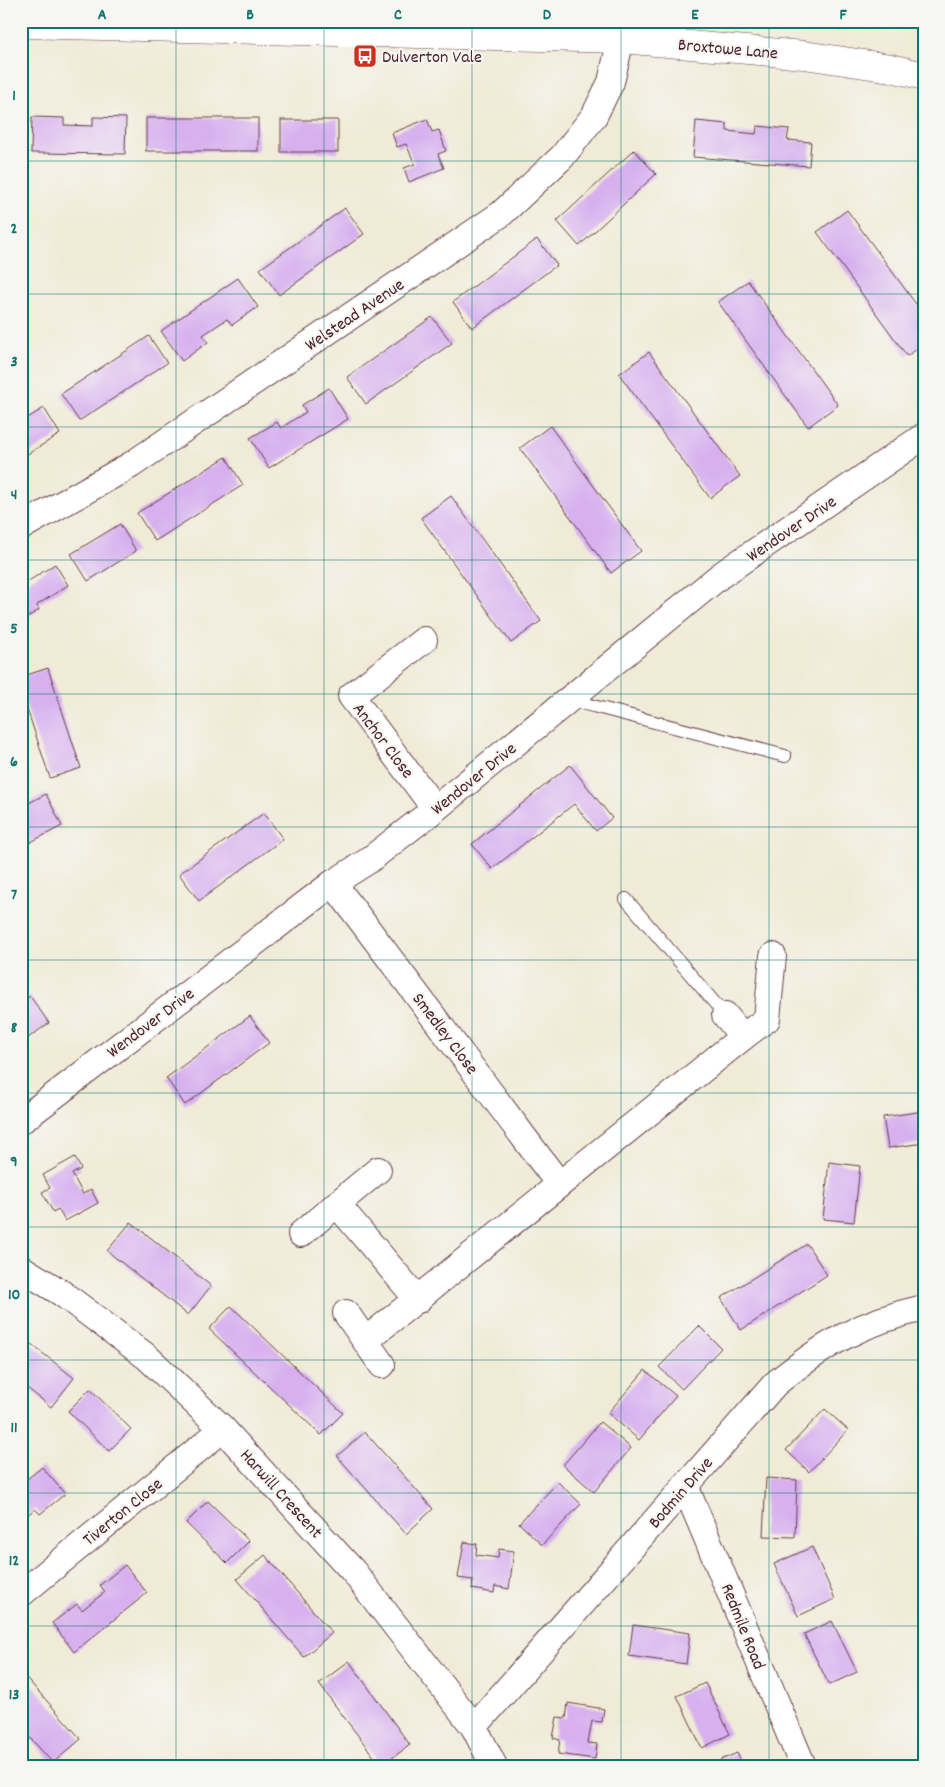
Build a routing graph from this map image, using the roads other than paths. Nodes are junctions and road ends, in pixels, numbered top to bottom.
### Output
1 (36, 23) edge
2 (622, 30) edge
3 (924, 76) edge
4 (924, 436) edge
5 (21, 527) edge
6 (424, 640) dead end
7 (569, 699) junction
8 (785, 756) dead end
9 (435, 808) junction
10 (333, 883) junction
11 (626, 899) dead end
12 (772, 956) dead end
13 (724, 1015) joint
14 (742, 1037) junction
15 (21, 1121) edge
16 (378, 1170) dead end
17 (559, 1184) junction
18 (337, 1204) junction
19 (301, 1234) dead end
20 (21, 1268) edge
21 (418, 1300) junction
22 (924, 1308) edge
23 (346, 1313) dead end
24 (366, 1340) junction
25 (382, 1365) dead end
26 (223, 1429) junction
27 (685, 1486) junction
28 (21, 1594) edge
29 (474, 1727) junction
30 (494, 1766) edge
31 (803, 1766) edge

1 - 2 main road, Broxtowe Lane
2 - 3 main road, Broxtowe Lane
2 - 5 street, Welstead Avenue
4 - 7 street, Wendover Drive
6 - 9 street, Anchor Close
7 - 8 lane
7 - 9 street, Wendover Drive
9 - 10 street, Wendover Drive
10 - 15 street, Wendover Drive
10 - 17 street, Smedley Close
11 - 13 lane
12 - 14 street
13 - 14 street
14 - 17 street
16 - 18 street
17 - 21 street
18 - 19 street
18 - 21 street
20 - 26 street, Harwill Crescent
21 - 24 street
22 - 27 street, Bodmin Drive
23 - 24 street
24 - 25 street
26 - 28 street, Tiverton Close
26 - 29 street, Harwill Crescent
27 - 29 street, Bodmin Drive
27 - 31 street, Redmile Road
29 - 30 street, Harwill Crescent

